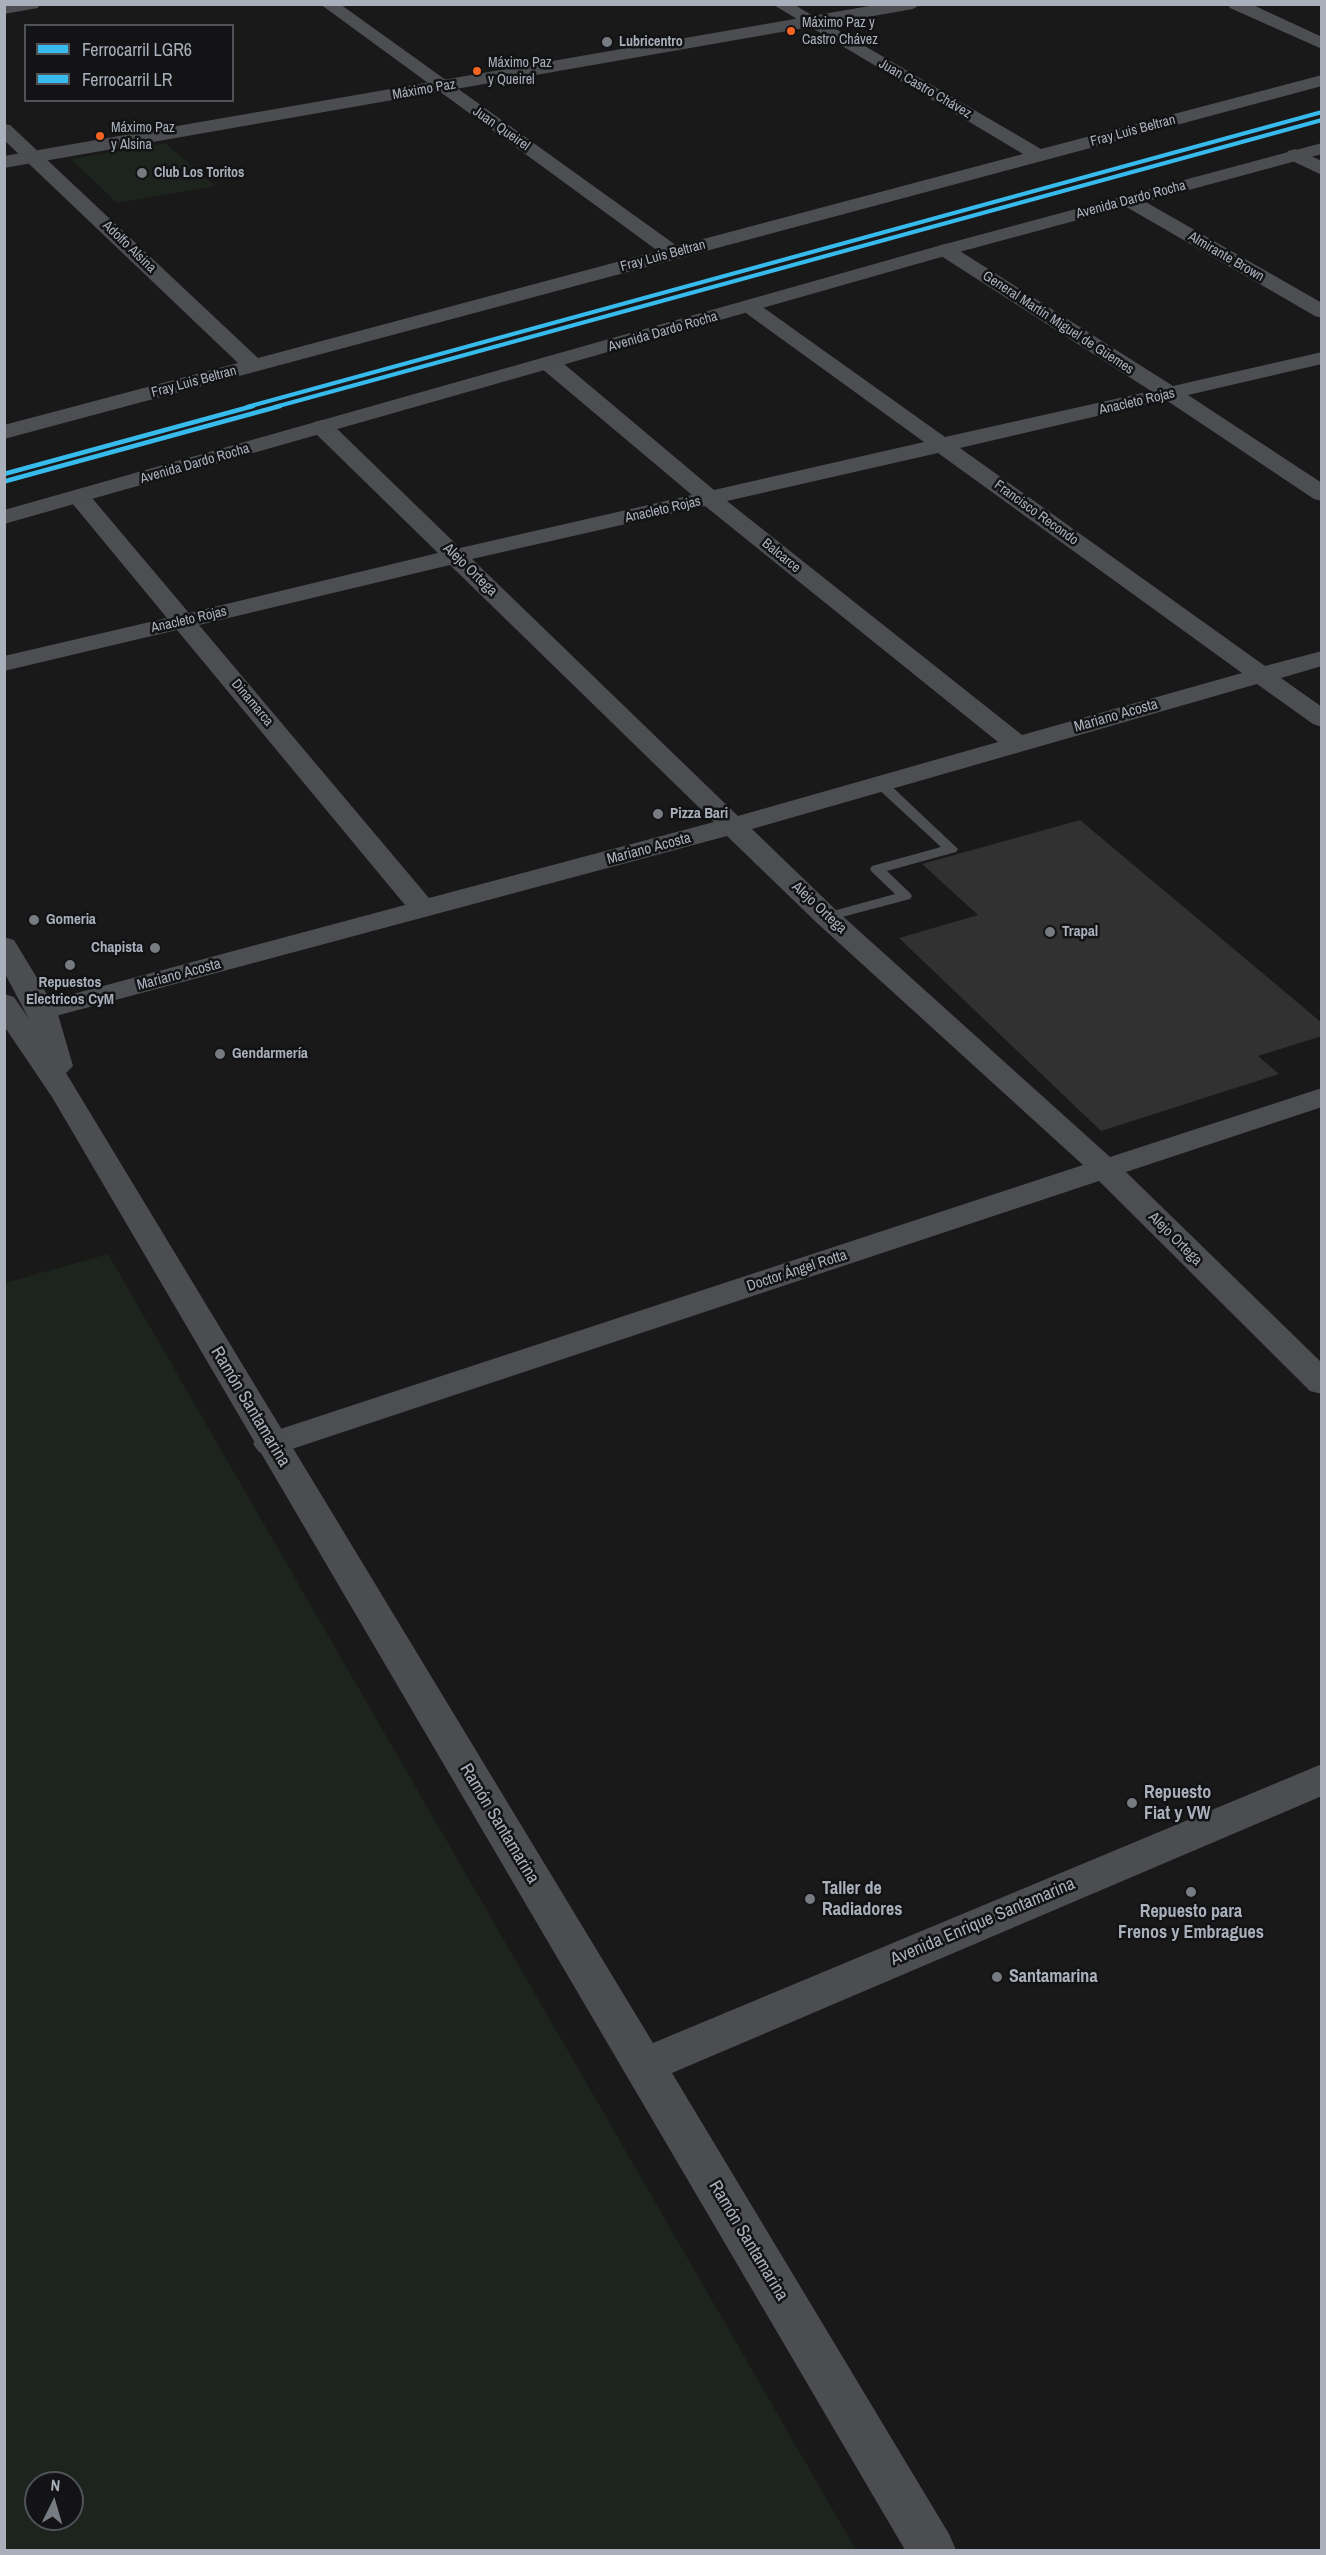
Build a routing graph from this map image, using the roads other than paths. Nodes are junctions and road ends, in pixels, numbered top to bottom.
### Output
1 (32, 4) edge
2 (328, 4) edge
3 (780, 4) edge
4 (913, 4) edge
5 (1236, 4) edge
6 (4, 9) edge
7 (810, 22) junction
8 (1322, 44) edge
9 (1322, 80) edge
10 (442, 87) junction
11 (4, 129) edge
12 (1322, 148) edge
13 (1295, 155) junction
14 (1039, 156) junction
15 (34, 157) junction
16 (4, 162) edge
17 (1322, 169) edge
18 (1130, 201) junction
19 (945, 250) junction
20 (674, 253) junction
21 (750, 308) junction
22 (1322, 312) edge
23 (1322, 358) edge
24 (549, 363) junction
25 (254, 366) junction
26 (1171, 394) junction
27 (322, 427) junction
28 (4, 432) edge
29 (943, 445) junction
30 (1322, 494) edge
31 (79, 497) junction
32 (711, 499) junction
33 (4, 517) edge
34 (456, 556) junction
35 (184, 621) junction
36 (1322, 658) edge
37 (4, 664) edge
38 (1260, 675) junction
39 (1322, 719) edge
40 (1017, 744) junction
41 (880, 783) junction
42 (732, 826) junction
43 (424, 910) junction
44 (827, 917) junction
45 (4, 946) edge
46 (4, 969) edge
47 (14, 1019) edge
48 (67, 1097) junction
49 (1322, 1097) edge
50 (1105, 1169) junction
51 (1322, 1383) edge
52 (271, 1444) junction
53 (1322, 1779) edge
54 (644, 2066) junction
55 (932, 2550) edge

1 - 6 street
2 - 10 street, Juan Queirel
3 - 7 street, Juan Castro Chávez
4 - 7 main road, Máximo Paz
5 - 8 street
7 - 10 main road, Máximo Paz
7 - 14 street, Juan Castro Chávez
9 - 14 street, Fray Luis Beltran
10 - 15 main road, Máximo Paz
10 - 20 street, Juan Queirel
11 - 15 street, Adolfo Alsina
12 - 13 main road, Avenida Dardo Rocha
13 - 17 street
13 - 18 main road, Avenida Dardo Rocha
14 - 20 street, Fray Luis Beltran
15 - 16 main road, Máximo Paz
15 - 25 street, Adolfo Alsina
18 - 19 main road, Avenida Dardo Rocha
18 - 22 street, Almirante Brown
19 - 21 main road, Avenida Dardo Rocha
19 - 26 street, General Martín Miguel de Güemes
20 - 25 street, Fray Luis Beltran
21 - 24 main road, Avenida Dardo Rocha
21 - 29 street, Francisco Recondo
23 - 26 street, Anacleto Rojas
24 - 27 main road, Avenida Dardo Rocha
24 - 32 street, Balcarce
25 - 28 street, Fray Luis Beltran
26 - 29 street, Anacleto Rojas
26 - 30 street, General Martín Miguel de Güemes
27 - 31 main road, Avenida Dardo Rocha
27 - 34 street, Alejo Ortega
29 - 32 street, Anacleto Rojas
29 - 38 street, Francisco Recondo
31 - 33 main road, Avenida Dardo Rocha
31 - 35 street, Dinamarca
32 - 34 street, Anacleto Rojas
32 - 40 street, Balcarce
34 - 35 street, Anacleto Rojas
34 - 42 street, Alejo Ortega
35 - 37 street, Anacleto Rojas
35 - 43 street, Dinamarca
36 - 38 street, Mariano Acosta
38 - 39 street, Francisco Recondo
38 - 40 street, Mariano Acosta
40 - 41 street, Mariano Acosta
41 - 42 street, Mariano Acosta
41 - 44 lane
42 - 43 street, Mariano Acosta
42 - 44 street, Alejo Ortega
43 - 47 street, Mariano Acosta
44 - 50 street, Alejo Ortega
45 - 47 main road, Ramón Santamarina
46 - 47 main road, Ramón Santamarina
47 - 48 main road, Ramón Santamarina
47 - 48 main road, Ramón Santamarina
48 - 52 main road, Ramón Santamarina
49 - 50 street, Doctor Ángel Rotta
50 - 51 street, Alejo Ortega
50 - 52 street, Doctor Ángel Rotta
52 - 54 main road, Ramón Santamarina
53 - 54 main road, Avenida Enrique Santamarina
54 - 55 main road, Ramón Santamarina

